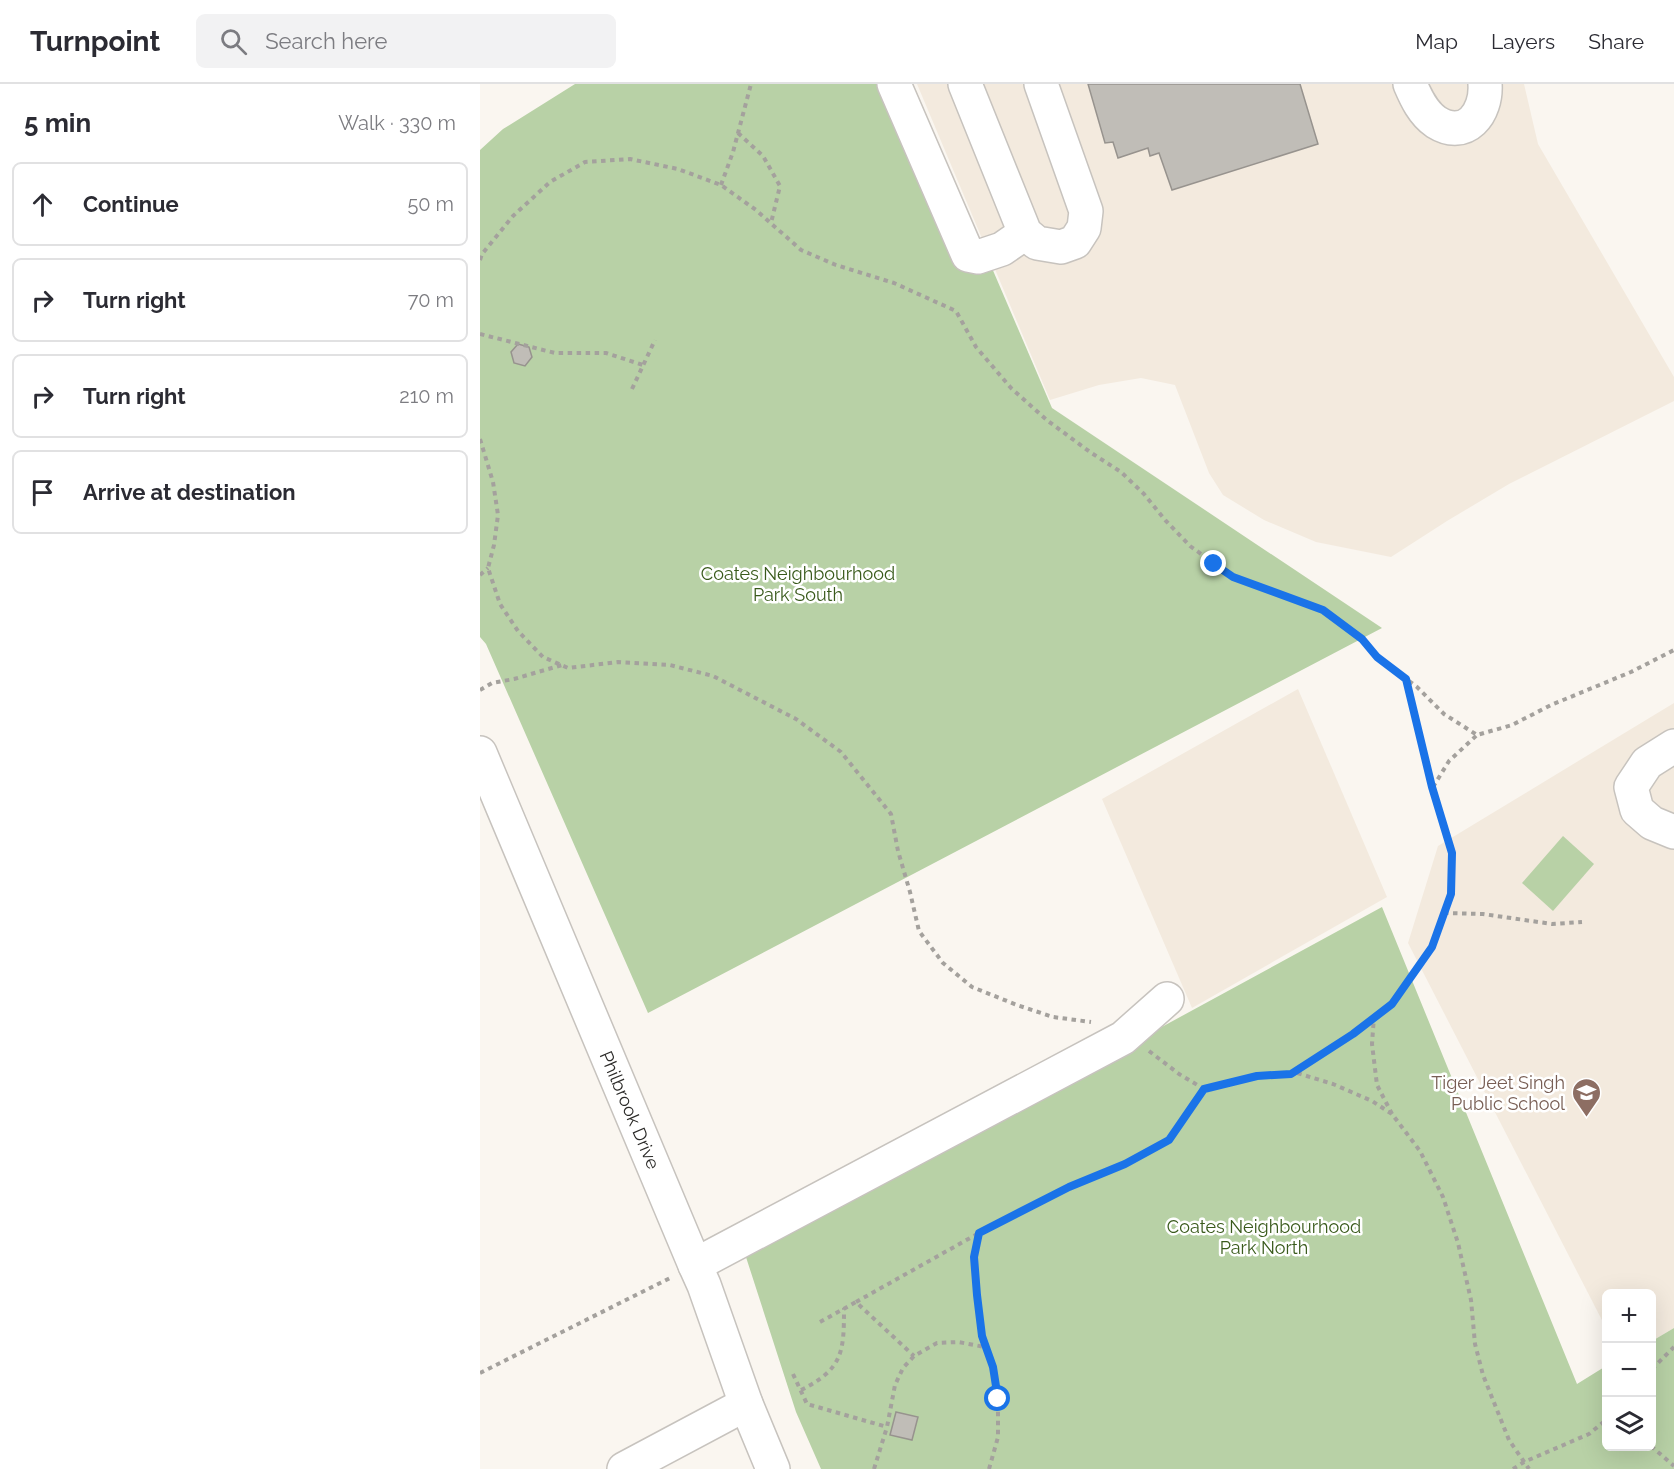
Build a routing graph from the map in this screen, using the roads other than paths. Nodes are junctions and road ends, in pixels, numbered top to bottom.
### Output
1 (894, 84) edge
2 (965, 84) edge
3 (1041, 84) edge
4 (1410, 84) edge
5 (1485, 84) edge
6 (1025, 233) junction
7 (1674, 746) edge
8 (480, 753) edge
9 (1674, 832) edge
10 (1167, 999) dead end
11 (694, 1265) junction
12 (746, 1404) junction
13 (624, 1469) edge
14 (772, 1469) edge

1 - 6 street
2 - 6 street
3 - 6 street
4 - 5 street
7 - 9 street
8 - 11 street, Philbrook Drive
10 - 11 street
11 - 12 street, Philbrook Drive
12 - 13 street
12 - 14 street, Philbrook Drive

